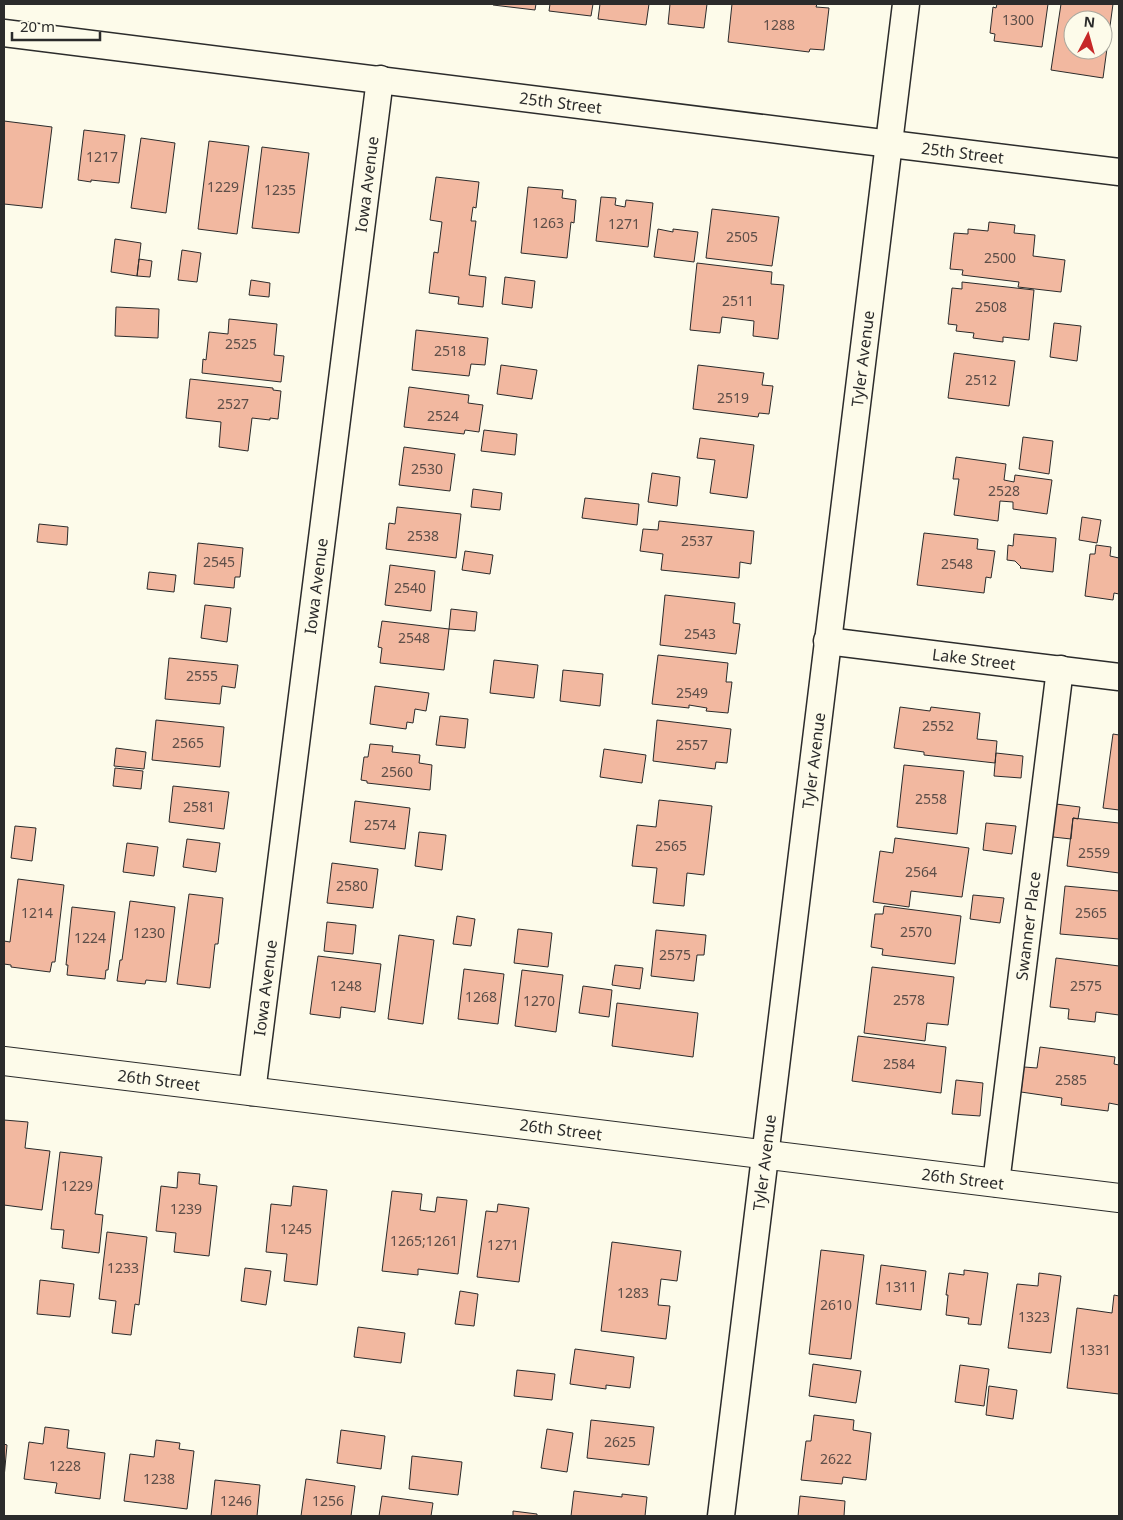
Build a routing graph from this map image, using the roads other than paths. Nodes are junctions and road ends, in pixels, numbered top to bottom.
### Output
1 (906, 4) edge
2 (4, 33) edge
3 (380, 80) junction
4 (888, 144) junction
5 (1119, 172) edge
6 (828, 641) junction
7 (1060, 669) junction
8 (1119, 677) edge
9 (4, 1061) edge
10 (252, 1092) junction
11 (764, 1155) junction
12 (996, 1183) junction
13 (1119, 1198) edge
14 (721, 1516) edge

1 - 4 street, Tyler Avenue
2 - 3 street, 25th Street
3 - 4 street, 25th Street
3 - 10 street, Iowa Avenue
4 - 5 street, 25th Street
4 - 6 street, Tyler Avenue
6 - 7 street, Lake Street
6 - 11 street, Tyler Avenue
7 - 8 street, Lake Street
7 - 12 street, Swanner Place
9 - 10 street, 26th Street
10 - 11 street, 26th Street
11 - 12 street, 26th Street
11 - 14 street, Tyler Avenue
12 - 13 street, 26th Street

